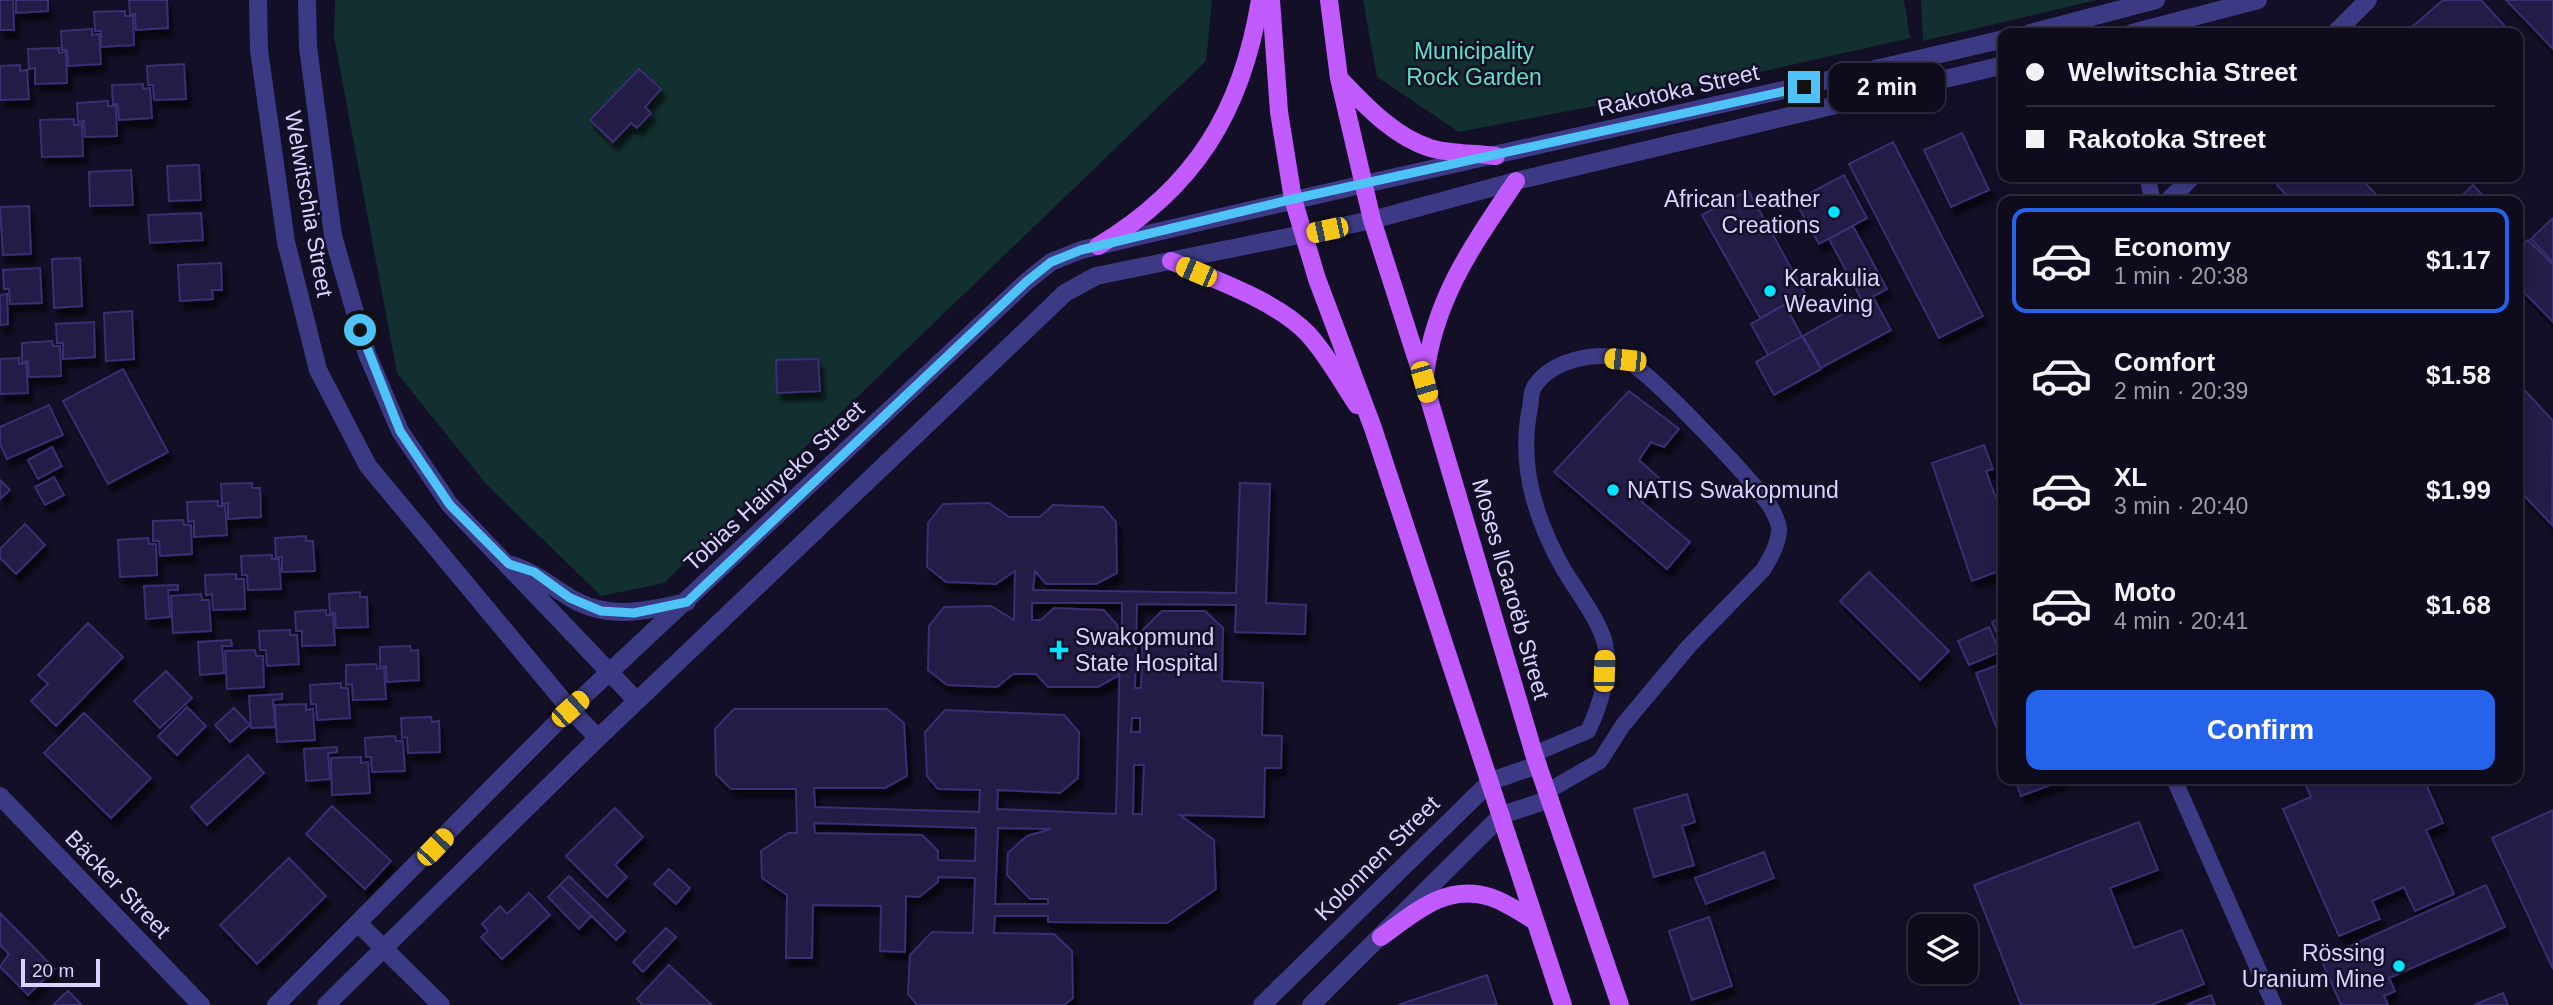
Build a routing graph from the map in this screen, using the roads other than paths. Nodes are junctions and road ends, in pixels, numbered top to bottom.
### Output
1 (258, 0) edge
2 (307, 0) edge
3 (1260, 0) edge
4 (1270, 0) edge
5 (1329, 0) edge
6 (2155, 0) edge
7 (2258, 0) edge
8 (2368, 0) edge
9 (2049, 28) edge
10 (2151, 28) edge
11 (2340, 28) edge
12 (1998, 40) edge
13 (1998, 66) edge
14 (1339, 78) junction
15 (1496, 156) junction
16 (1516, 181) junction
17 (2187, 182) edge
18 (1363, 184) junction
19 (2173, 196) edge
20 (1293, 199) junction
21 (1372, 220) junction
22 (1304, 234) junction
23 (1098, 246) junction
24 (1171, 261) junction
25 (1424, 382) junction
26 (1373, 428) junction
27 (509, 564) junction
28 (687, 602) junction
29 (609, 675) junction
30 (637, 701) junction
31 (570, 709) junction
32 (598, 738) junction
33 (1536, 760) junction
34 (1490, 781) junction
35 (2176, 784) edge
36 (1549, 795) junction
37 (0, 796) edge
38 (1502, 815) junction
39 (1535, 921) junction
40 (359, 924) junction
41 (1381, 937) junction
42 (385, 949) junction
43 (201, 1005) edge
44 (276, 1005) edge
45 (327, 1005) edge
46 (441, 1005) edge
47 (1262, 1005) edge
48 (1311, 1005) edge
49 (1563, 1005) edge
50 (1620, 1005) edge
51 (2274, 1005) edge

1 - 31 street, Welwitschia Street
2 - 27 street, Welwitschia Street
3 - 23 main road
4 - 20 main road
5 - 14 main road, Moses ǁGaroëb Street
6 - 9 street
7 - 10 street
8 - 11 street
12 - 15 street, Rakotoka Street
13 - 16 street
14 - 15 main road
14 - 18 main road, Moses ǁGaroëb Street
15 - 18 street, Rakotoka Street
16 - 21 street
16 - 25 main road
17 - 19 street
18 - 20 street, Tobias Hainyeko Street
18 - 21 main road, Moses ǁGaroëb Street
20 - 22 main road
20 - 23 street, Tobias Hainyeko Street
21 - 22 street
21 - 25 main road, Moses ǁGaroëb Street
22 - 24 street
22 - 26 main road
23 - 28 street, Tobias Hainyeko Street
24 - 26 main road
24 - 30 street
25 - 33 main road, Moses ǁGaroëb Street
26 - 34 main road
27 - 28 street
27 - 29 street, Welwitschia Street
28 - 29 street, Tobias Hainyeko Street
29 - 30 street, Welwitschia Street
29 - 31 street, Tobias Hainyeko Street
30 - 32 street
31 - 32 street, Welwitschia Street
31 - 40 street, Tobias Hainyeko Street
32 - 42 street
33 - 34 street, Kolonnen Street
33 - 36 main road, Moses ǁGaroëb Street
33 - 36 lane
34 - 38 main road
34 - 47 street, Kolonnen Street
35 - 51 lane
36 - 38 street
36 - 50 main road, Moses ǁGaroëb Street
37 - 43 street, Bäcker Street
38 - 39 main road
38 - 41 street
39 - 41 main road
39 - 49 main road
40 - 42 street
40 - 44 street, Tobias Hainyeko Street
41 - 48 street
42 - 45 street
42 - 46 street

